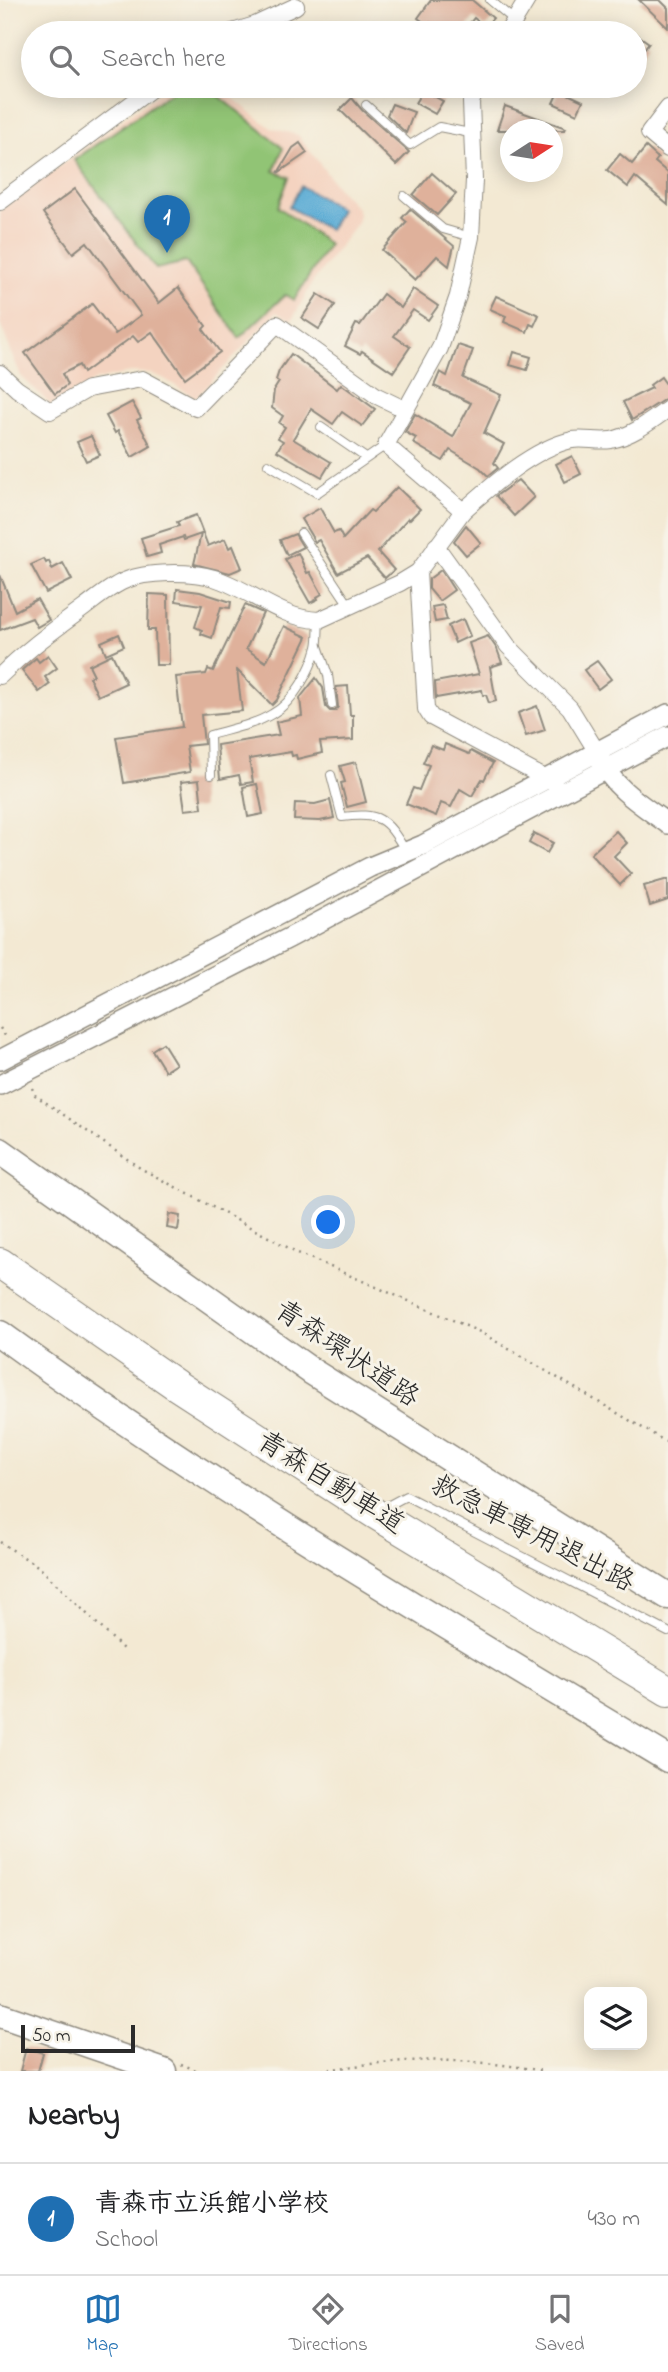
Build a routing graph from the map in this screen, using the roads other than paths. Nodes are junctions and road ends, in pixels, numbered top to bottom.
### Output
1 (491, 0) edge
2 (527, 0) edge
3 (296, 6) dead end
4 (264, 21) edge
5 (507, 21) edge
6 (515, 21) edge
7 (139, 98) edge
8 (473, 98) edge
9 (366, 105) dead end
10 (668, 108) edge
11 (470, 133) junction
12 (668, 149) edge
13 (404, 196) dead end
14 (0, 202) edge
15 (471, 237) junction
16 (0, 373) edge
17 (404, 409) junction
18 (668, 409) edge
19 (321, 427) dead end
20 (386, 445) junction
21 (366, 458) junction
22 (268, 464) dead end
23 (463, 511) junction
24 (301, 533) dead end
25 (436, 546) junction
26 (418, 572) junction
27 (349, 605) junction
28 (319, 620) junction
29 (318, 646) junction
30 (0, 676) edge
31 (331, 705) dead end
32 (668, 714) edge
33 (668, 736) edge
34 (601, 760) junction
35 (211, 775) dead end
36 (331, 775) dead end
37 (547, 778) junction
38 (565, 790) junction
39 (668, 824) edge
40 (406, 852) junction
41 (0, 1060) edge
42 (0, 1085) edge
43 (0, 1151) edge
44 (0, 1263) edge
45 (0, 1334) edge
46 (374, 1513) junction
47 (668, 1596) edge
48 (668, 1632) edge
49 (668, 1691) edge
50 (668, 1759) edge
51 (0, 2015) edge
52 (164, 2071) edge

1 - 5 lane
2 - 6 street
3 - 4 street
7 - 14 street
8 - 11 street
9 - 11 lane
10 - 12 street
11 - 15 street
13 - 15 lane
15 - 17 street
16 - 17 street
17 - 20 street
18 - 23 street
19 - 21 lane
20 - 21 lane
20 - 23 street
21 - 22 lane
23 - 25 street
24 - 27 lane
25 - 26 street
25 - 34 street
26 - 27 street
26 - 37 street
27 - 28 street
28 - 29 lane
28 - 30 street
29 - 31 lane
29 - 35 lane
32 - 34 street
33 - 34 street
34 - 37 street
34 - 38 street
34 - 39 street
36 - 40 lane
37 - 38 street
37 - 40 street
38 - 42 street
40 - 41 street
43 - 47 highway, 青森環状道路
44 - 46 highway, 青森自動車道
45 - 50 highway
46 - 48 lane, 救急車専用退出路
46 - 49 highway, 青森自動車道
51 - 52 main road

